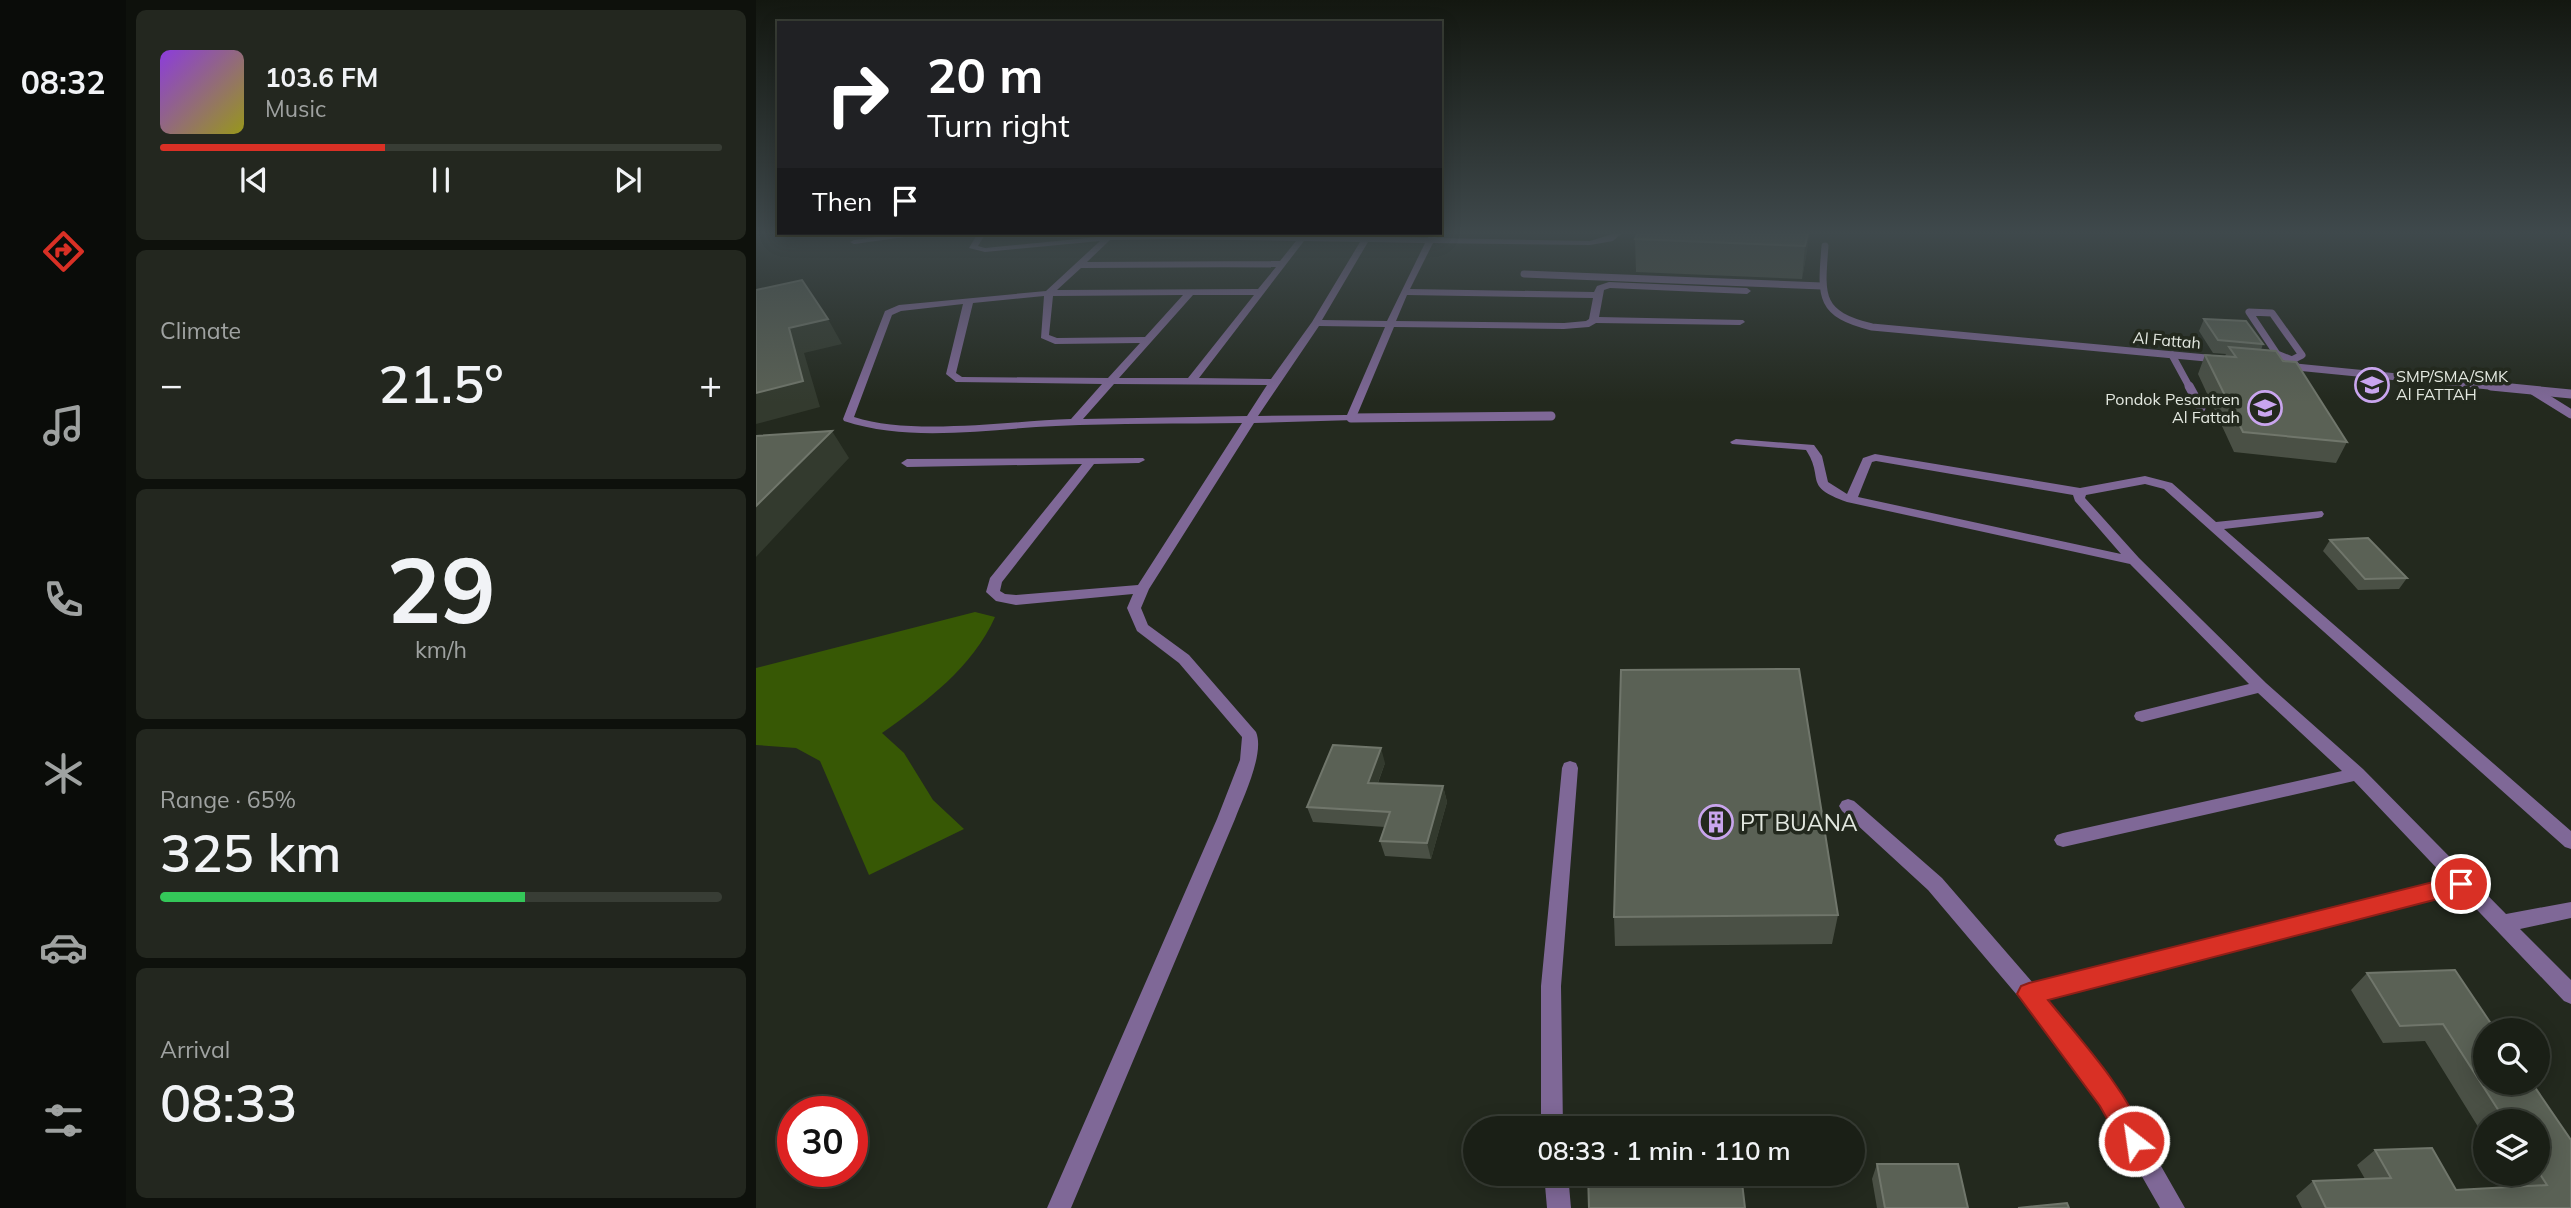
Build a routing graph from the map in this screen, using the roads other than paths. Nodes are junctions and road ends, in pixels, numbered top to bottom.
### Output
1 (1053, 289) edge
2 (1260, 289) edge
3 (1336, 289) edge
4 (1600, 289) edge
5 (1710, 289) edge
6 (1822, 289) edge
7 (1747, 291) dead end
8 (1258, 292) junction
9 (1404, 292) joint
10 (1049, 293) junction
11 (1190, 293) junction
12 (1598, 295) junction
13 (970, 300) junction
14 (1594, 320) junction
15 (1740, 322) dead end
16 (1316, 323) junction
17 (1391, 324) junction
18 (1146, 340) junction
19 (2172, 355) junction
20 (2227, 360) edge
21 (2269, 364) edge
22 (2294, 364) junction
23 (1109, 380) junction
24 (1192, 380) junction
25 (1274, 382) junction
26 (2531, 390) junction
27 (2571, 394) edge
28 (2201, 408) dead end
29 (2571, 414) edge
30 (1551, 416) dead end
31 (1351, 418) junction
32 (1250, 420) junction
33 (1073, 422) junction
34 (1736, 442) dead end
35 (1139, 460) dead end
36 (1090, 462) junction
37 (907, 463) dead end
38 (2080, 492) junction
39 (1851, 499) junction
40 (2318, 514) dead end
41 (2215, 526) junction
42 (2134, 561) junction
43 (1142, 589) junction
44 (2261, 687) junction
45 (2142, 716) dead end
46 (1570, 768) dead end
47 (2357, 774) junction
48 (1848, 806) dead end
49 (2063, 840) dead end
50 (2571, 842) edge
51 (2461, 884) junction
52 (2571, 910) edge
53 (2501, 924) junction
54 (2029, 994) junction
55 (2571, 994) edge
56 (1552, 1116) edge
57 (1557, 1186) edge
58 (1059, 1208) edge
59 (1559, 1208) edge
60 (2173, 1208) edge

1 - 10 street
2 - 8 street
3 - 16 street
4 - 12 street
5 - 7 street
6 - 19 lane, Al Fattah
8 - 11 street
8 - 24 street
9 - 12 street
9 - 17 street
10 - 11 street
10 - 13 street
10 - 18 street
11 - 18 street
12 - 14 street
13 - 23 street
13 - 33 street
14 - 15 street
14 - 17 street
16 - 17 street
16 - 25 street
17 - 31 street
18 - 23 street
19 - 20 lane, Al Fattah
19 - 28 lane
21 - 22 lane
22 - 22 lane
22 - 26 lane
23 - 24 street
23 - 33 street
24 - 25 street
25 - 32 street
26 - 27 lane
26 - 29 lane
30 - 31 lane
31 - 32 street
32 - 33 street
32 - 43 street
34 - 39 street
35 - 36 street
36 - 37 street
36 - 43 street
38 - 39 street
38 - 41 street
38 - 42 street
39 - 42 street
40 - 41 street
41 - 50 street
42 - 44 street
43 - 58 street
44 - 45 street
44 - 47 street
46 - 56 street
47 - 49 street
47 - 51 street
48 - 54 street
51 - 53 street
51 - 54 street
52 - 53 street
53 - 55 street
54 - 60 street
57 - 59 street

